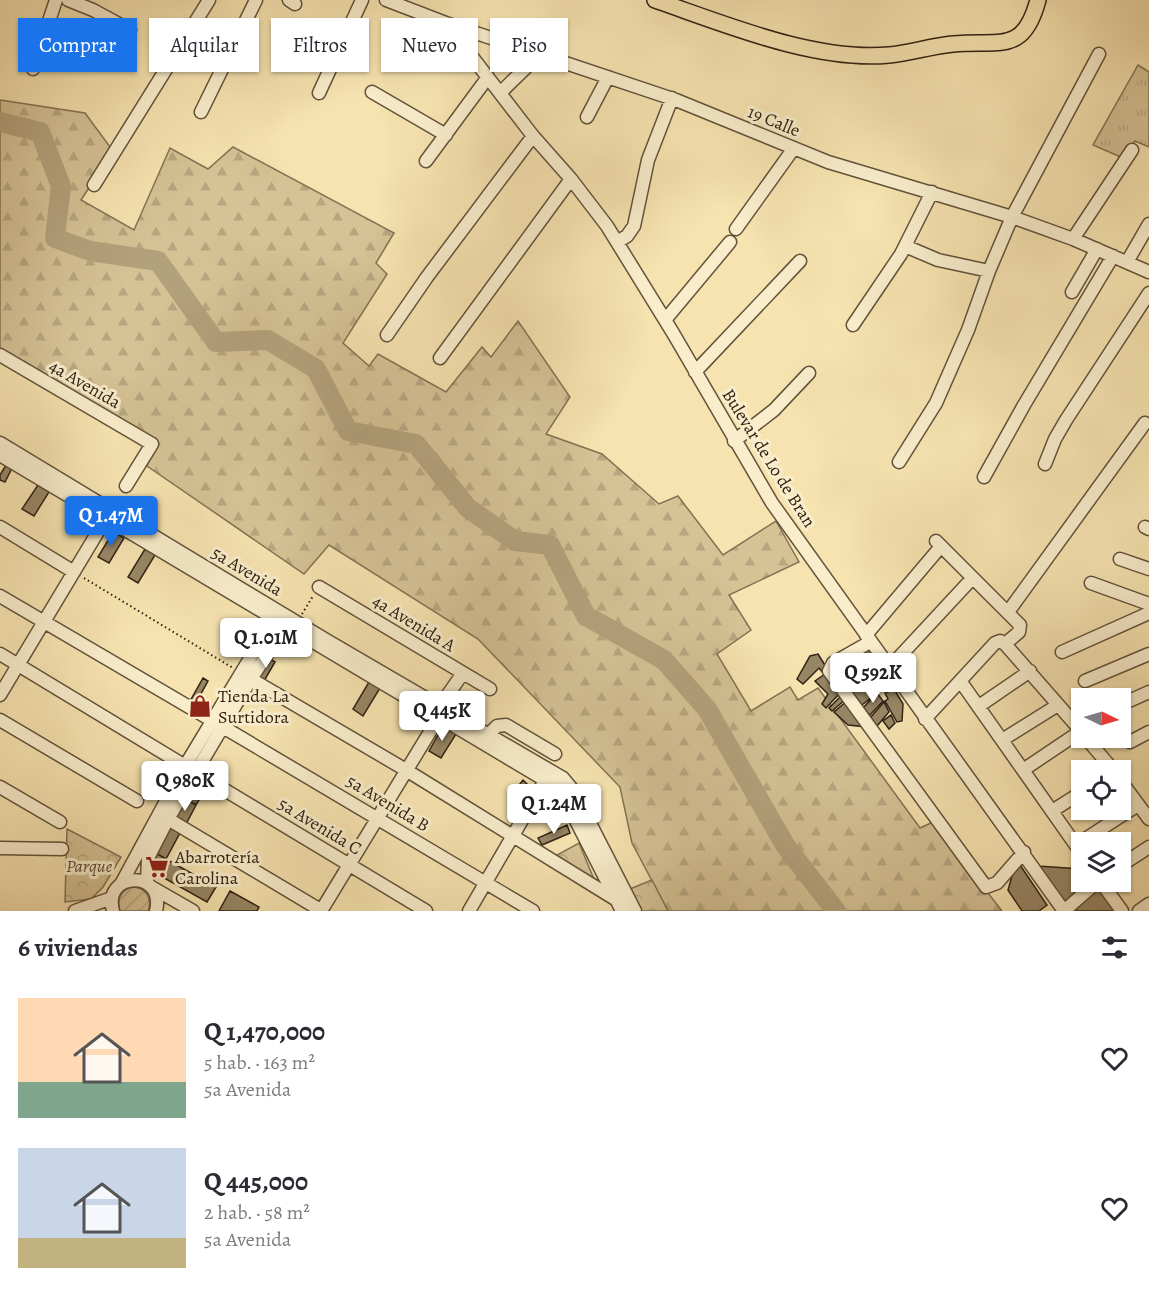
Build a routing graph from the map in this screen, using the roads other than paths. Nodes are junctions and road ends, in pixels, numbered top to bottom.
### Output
1 (56, 0) edge
2 (69, 0) edge
3 (209, 0) edge
4 (256, 0) edge
5 (362, 0) edge
6 (386, 0) edge
7 (655, 0) edge
8 (1038, 0) edge
9 (50, 18) edge
10 (108, 18) edge
11 (433, 18) edge
12 (1099, 54) dead end
13 (568, 63) edge
14 (478, 64) edge
15 (522, 72) edge
16 (488, 77) junction
17 (608, 77) junction
18 (372, 92) dead end
19 (319, 93) dead end
20 (500, 93) junction
21 (672, 98) junction
22 (201, 112) dead end
23 (587, 117) dead end
24 (446, 135) junction
25 (533, 136) junction
26 (794, 148) junction
27 (1132, 150) dead end
28 (426, 161) dead end
29 (571, 179) junction
30 (94, 185) dead end
31 (932, 192) junction
32 (1012, 217) junction
33 (1149, 224) edge
34 (736, 229) dead end
35 (1073, 239) junction
36 (617, 242) junction
37 (730, 242) dead end
38 (905, 246) junction
39 (1097, 249) junction
40 (1113, 256) junction
41 (800, 261) dead end
42 (1126, 262) junction
43 (1148, 270) edge
44 (989, 271) junction
45 (1072, 292) dead end
46 (1149, 293) edge
47 (665, 320) junction
48 (853, 325) dead end
49 (387, 335) dead end
50 (0, 356) edge
51 (440, 358) dead end
52 (695, 372) junction
53 (809, 374) dead end
54 (1145, 423) dead end
55 (734, 441) junction
56 (0, 443) edge
57 (0, 455) edge
58 (899, 462) dead end
59 (1045, 464) dead end
60 (984, 477) dead end
61 (126, 486) dead end
62 (105, 520) junction
63 (0, 527) edge
64 (1120, 559) dead end
65 (1149, 569) edge
66 (74, 572) junction
67 (1091, 583) dead end
68 (967, 584) dead end
69 (319, 587) road end
70 (0, 596) edge
71 (1149, 604) edge
72 (1008, 612) junction
73 (1149, 613) edge
74 (277, 615) junction
75 (44, 622) junction
76 (291, 622) junction
77 (868, 638) junction
78 (1005, 644) junction
79 (1062, 652) dead end
80 (0, 654) edge
81 (1149, 654) edge
82 (18, 665) junction
83 (890, 668) junction
84 (1030, 672) junction
85 (463, 673) junction
86 (246, 676) junction
87 (961, 681) junction
88 (1085, 681) dead end
89 (490, 689) dead end
90 (1149, 692) edge
91 (0, 694) edge
92 (1131, 700) edge
93 (1058, 705) junction
94 (979, 706) junction
95 (440, 711) junction
96 (926, 719) junction
97 (0, 720) edge
98 (1071, 720) edge
99 (460, 723) junction
100 (218, 724) junction
101 (1149, 732) edge
102 (489, 734) junction
103 (1002, 740) junction
104 (1071, 741) edge
105 (1131, 741) edge
106 (1095, 748) edge
107 (555, 754) dead end
108 (1105, 760) edge
109 (190, 769) junction
110 (406, 770) junction
111 (1023, 770) junction
112 (546, 779) junction
113 (0, 787) edge
114 (1131, 795) edge
115 (0, 797) edge
116 (17, 797) junction
117 (1071, 799) edge
118 (137, 801) dead end
119 (1138, 805) junction
120 (1052, 811) junction
121 (378, 817) junction
122 (168, 819) junction
123 (1149, 819) edge
124 (60, 822) dead end
125 (1101, 832) edge
126 (512, 836) junction
127 (1071, 839) edge
128 (1149, 847) edge
129 (0, 848) edge
130 (62, 849) dead end
131 (1024, 852) junction
132 (1131, 859) edge
133 (349, 864) junction
134 (485, 882) junction
135 (121, 884) junction
136 (150, 886) junction
137 (1087, 892) edge
138 (1107, 892) edge
139 (112, 904) edge
140 (1149, 904) edge
141 (619, 905) edge
142 (82, 910) edge
143 (156, 911) edge
144 (193, 911) edge
145 (322, 911) edge
146 (426, 911) edge
147 (469, 911) edge
148 (533, 911) edge
149 (635, 911) edge
150 (1064, 911) edge
151 (1122, 911) edge
152 (1139, 911) edge

1 - 9 street
2 - 10 street
3 - 30 street
4 - 22 street
5 - 19 street
6 - 11 street, 19 Calle
7 - 8 main road
12 - 32 street
13 - 17 street, 19 Calle
14 - 16 street, Bulevar de Lo de Bran
15 - 20 street
16 - 20 street, Bulevar de Lo de Bran
16 - 24 street
17 - 21 street, 19 Calle
17 - 23 street
18 - 24 street
20 - 25 street, Bulevar de Lo de Bran
21 - 26 street, 19 Calle
21 - 36 street
24 - 28 street
25 - 29 street, Bulevar de Lo de Bran
25 - 49 street
26 - 31 street, 19 Calle
26 - 34 street
27 - 35 street
29 - 36 street, Bulevar de Lo de Bran
29 - 51 street
31 - 32 street, 19 Calle
31 - 38 street
32 - 35 street, 19 Calle
32 - 44 street
33 - 42 street
35 - 39 street, 19 Calle
36 - 47 street, Bulevar de Lo de Bran
37 - 47 street
38 - 44 street
38 - 48 street
39 - 40 street, 19 Calle
39 - 45 street
40 - 42 street, 19 Calle
40 - 60 street
41 - 52 street
42 - 43 street, 19 Calle
44 - 58 street
46 - 59 street
47 - 52 street, Bulevar de Lo de Bran
50 - 61 street, 4a Avenida
52 - 55 street, Bulevar de Lo de Bran
53 - 55 street
54 - 72 street
55 - 77 street, Bulevar de Lo de Bran
56 - 74 street, 5a Avenida
57 - 62 street, 5a Avenida
62 - 66 street
62 - 74 street, 5a Avenida
63 - 66 street
64 - 65 street
66 - 75 street
67 - 71 street
68 - 83 street
69 - 85 street, 4a Avenida A
70 - 75 street, 5a Avenida B
72 - 77 street
72 - 78 street
73 - 79 street
74 - 76 street, 5a Avenida
74 - 86 street
75 - 82 street
75 - 100 street, 5a Avenida B
76 - 86 street
76 - 95 street, 5a Avenida
77 - 83 street, Bulevar de Lo de Bran
77 - 131 street
78 - 84 street
78 - 87 street
80 - 82 street, 5a Avenida C
81 - 88 street
82 - 91 street
82 - 109 street, 5a Avenida C
83 - 96 street, Bulevar de Lo de Bran
84 - 93 street
84 - 94 street
85 - 89 street, 4a Avenida A
85 - 95 street
86 - 100 street
86 - 110 street
87 - 94 street
87 - 96 street
90 - 92 street
93 - 98 street
93 - 103 street
94 - 103 street
95 - 99 street, 5a Avenida
95 - 110 street
96 - 131 street, Bulevar de Lo de Bran
97 - 118 street
99 - 102 street, 5a Avenida
99 - 112 street, 5a Avenida
100 - 109 street
100 - 121 street, 5a Avenida B
101 - 105 street
102 - 107 street
102 - 149 street, 5a Avenida
103 - 111 street
104 - 111 street
106 - 108 street
109 - 122 street
109 - 133 street, 5a Avenida C
109 - 135 street
110 - 121 street
110 - 126 street
111 - 120 street
112 - 126 street
112 - 141 street, 5a Avenida
113 - 116 street
114 - 119 street
115 - 116 street
116 - 124 street
117 - 120 street
119 - 123 street
119 - 125 street
120 - 127 street
121 - 133 street
121 - 134 street, 5a Avenida B
122 - 136 street
122 - 145 street
126 - 134 street
126 - 141 street
128 - 132 street
129 - 130 street
131 - 150 street, Bulevar de Lo de Bran
133 - 145 street
133 - 146 street, 5a Avenida C
134 - 147 street
134 - 148 street, 5a Avenida B
135 - 136 street
135 - 139 street
136 - 143 street
136 - 144 street
137 - 150 street
138 - 151 street
139 - 142 street
140 - 152 street

